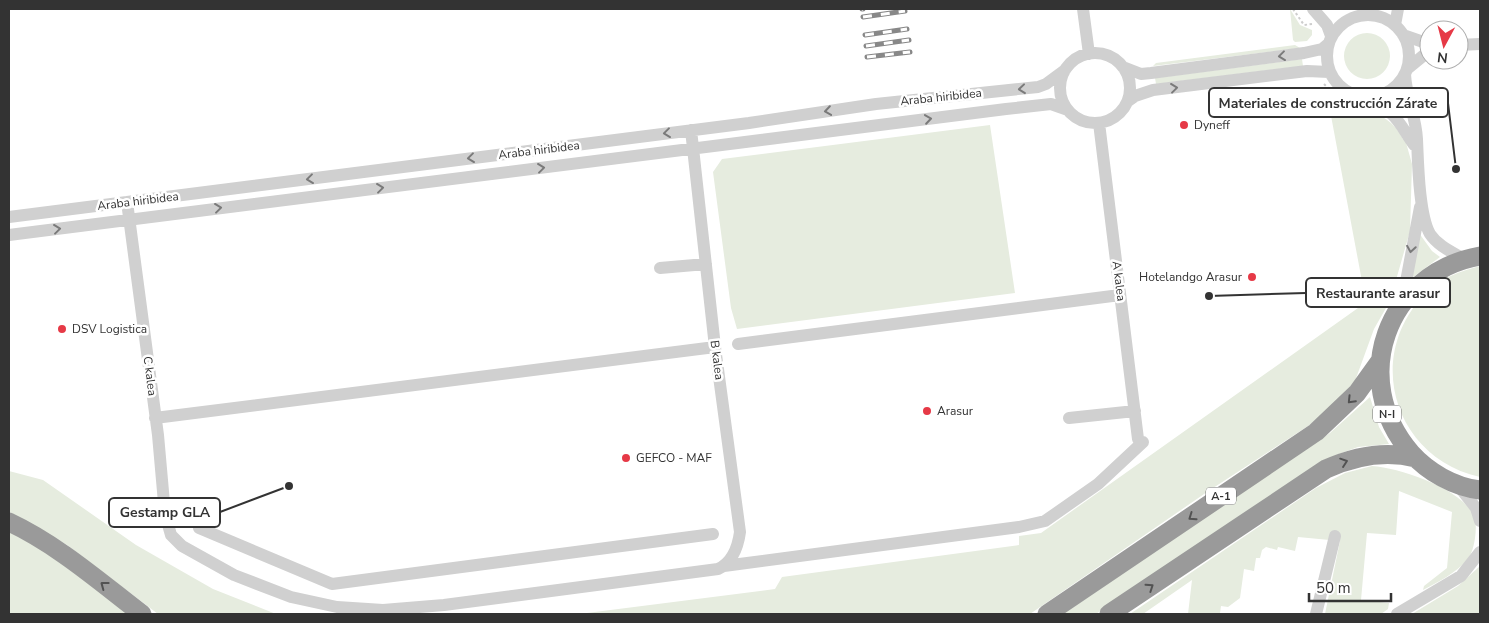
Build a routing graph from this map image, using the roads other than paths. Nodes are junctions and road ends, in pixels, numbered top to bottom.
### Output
1 (1083, 9) edge
2 (1385, 9) edge
3 (1398, 9) edge
4 (1354, 15) edge
5 (1314, 16) edge
6 (1396, 27) junction
7 (1419, 39) edge
8 (1330, 40) junction
9 (1089, 54) junction
10 (1419, 60) edge
11 (1123, 67) junction
12 (1065, 70) junction
13 (1329, 72) junction
14 (1406, 72) junction
15 (1363, 98) junction
16 (1128, 101) junction
17 (1068, 110) junction
18 (1099, 123) junction
19 (691, 130) junction
20 (513, 147) junction
21 (693, 148) junction
22 (1416, 148) junction
23 (516, 171) junction
24 (127, 202) junction
25 (1421, 202) junction
26 (9, 217) edge
27 (130, 220) junction
28 (9, 235) edge
29 (1472, 257) edge
30 (706, 264) junction
31 (660, 268) dead end
32 (1120, 295) junction
33 (1402, 303) junction
34 (738, 344) dead end
35 (715, 347) junction
36 (1380, 361) junction
37 (1135, 410) junction
38 (156, 418) junction
39 (1069, 418) dead end
40 (1416, 458) junction
41 (1457, 484) junction
42 (1480, 490) edge
43 (9, 522) edge
44 (1480, 522) edge
45 (199, 528) dead end
46 (713, 534) dead end
47 (1335, 536) dead end
48 (1480, 552) edge
49 (724, 566) junction
50 (332, 584) junction
51 (326, 605) junction
52 (142, 614) edge
53 (1047, 614) edge
54 (1109, 614) edge
55 (1316, 614) edge
56 (1397, 614) edge

1 - 9 street
2 - 6 street
3 - 6 street
4 - 5 street
4 - 6 street
4 - 8 street
5 - 8 street
6 - 7 street
6 - 14 street
8 -> 11 street
8 - 13 street
9 - 11 street
9 - 12 street
10 - 14 street
11 - 16 street
12 - 17 street
12 -> 19 street, Araba hiribidea
13 - 15 street
16 -> 13 street
14 - 15 street
14 - 22 street
15 - 22 street
16 - 18 street
17 - 18 street
21 -> 17 street, Araba hiribidea
18 - 32 street, A kalea
19 -> 20 street, Araba hiribidea
19 - 21 street, B kalea
20 - 23 street
20 -> 24 street, Araba hiribidea
23 -> 21 street, Araba hiribidea
21 - 30 street, B kalea
22 - 25 street
27 -> 23 street, Araba hiribidea
24 - 26 street, Araba hiribidea
24 - 27 street, C kalea
25 - 29 street
25 -> 33 street
28 -> 27 street, Araba hiribidea
27 - 38 street, C kalea
29 - 33 highway, N-I
30 - 31 street
30 - 35 street, B kalea
32 - 34 street
32 - 37 street, A kalea
33 - 36 highway, N-I
35 - 38 street
35 - 49 street, B kalea
36 - 40 highway, N-I
36 -> 53 highway, A-1
37 - 39 street
37 - 49 street, A kalea
38 - 51 street, C kalea
40 - 41 highway, N-I
54 -> 40 highway
41 - 42 highway, N-I
41 - 44 street
52 -> 43 highway
45 - 50 street
46 - 50 street
47 - 55 street
48 - 56 street
49 - 51 street
50 - 51 street

